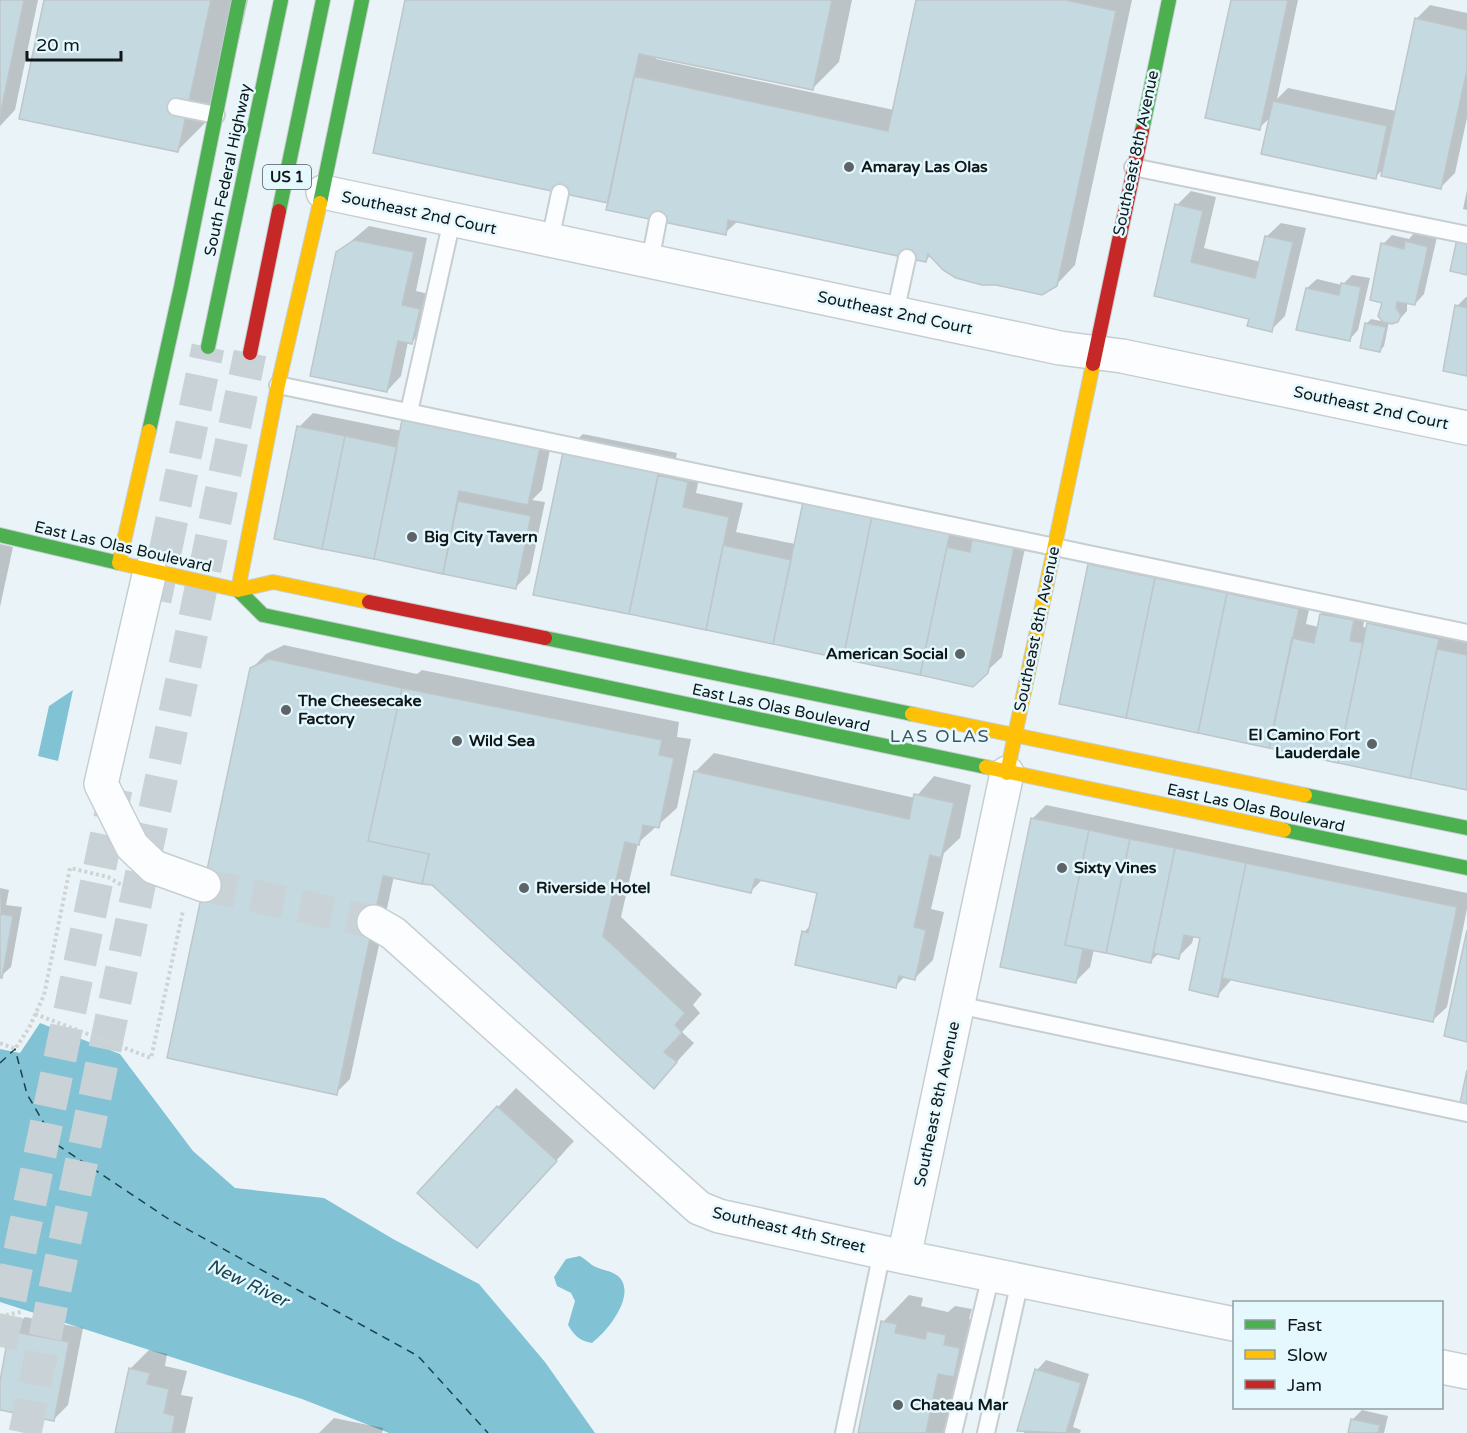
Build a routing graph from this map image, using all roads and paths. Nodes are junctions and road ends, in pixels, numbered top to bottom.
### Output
1 (239, 0) edge
2 (281, 0) edge
3 (323, 0) edge
4 (363, 0) edge
5 (1169, 0) edge
6 (176, 107) dead end
7 (216, 115) junction
8 (1133, 167) junction
9 (323, 192) junction
10 (560, 193) dead end
11 (452, 220) junction
12 (658, 220) dead end
13 (1467, 235) edge
14 (550, 240) junction
15 (907, 258) dead end
16 (650, 261) junction
17 (896, 313) junction
18 (208, 347) tunnel mouth
19 (1094, 352) junction
20 (250, 353) tunnel mouth
21 (278, 385) junction
22 (409, 412) junction
23 (1467, 428) edge
24 (0, 535) edge
25 (1054, 547) junction
26 (135, 567) junction
27 (238, 590) junction
28 (1467, 633) edge
29 (1015, 734) junction
30 (1007, 773) junction
31 (1467, 828) edge
32 (1467, 868) edge
33 (125, 888) dead end
34 (194, 895) joint
35 (374, 922) tunnel mouth
36 (958, 1005) junction
37 (35, 1014) junction
38 (0, 1043) edge
39 (1467, 1113) edge
40 (893, 1254) junction
41 (1005, 1278) junction
42 (21, 1312) dead end
43 (0, 1316) edge
44 (1233, 1324) edge
45 (1443, 1366) edge
46 (1467, 1372) edge
47 (844, 1433) edge
48 (954, 1433) edge
49 (986, 1433) edge

1 - 7 main road
2 - 18 main road, South Federal Highway / US 1
3 - 20 main road, US 1
4 - 9 main road
5 - 8 main road, Southeast 8th Avenue
6 - 7 lane
7 - 26 main road
8 - 13 lane
8 - 19 main road, Southeast 8th Avenue
9 - 11 street, Southeast 2nd Court
9 - 21 main road
10 - 14 lane
11 - 14 street, Southeast 2nd Court
11 - 22 lane
12 - 16 lane
14 - 16 street, Southeast 2nd Court
15 - 17 lane
16 - 17 street, Southeast 2nd Court
17 - 19 street, Southeast 2nd Court
19 - 23 street, Southeast 2nd Court
19 - 25 main road, Southeast 8th Avenue
21 - 22 lane
21 - 27 main road
22 - 25 lane
24 - 26 main road, East Las Olas Boulevard
25 - 28 lane
25 - 29 main road, Southeast 8th Avenue
26 - 27 main road, East Las Olas Boulevard
26 - 34 street
27 - 29 main road, East Las Olas Boulevard
27 - 30 main road, East Las Olas Boulevard
29 - 30 main road, Southeast 8th Avenue
29 - 31 main road, East Las Olas Boulevard
30 - 32 main road, East Las Olas Boulevard
30 - 36 street, Southeast 8th Avenue
33 - 37 path
34 - 37 path
35 - 40 street, Southeast 4th Street
36 - 39 lane
36 - 40 street, Southeast 8th Avenue
37 - 38 path
40 - 41 street, Southeast 4th Street
40 - 47 lane
41 - 44 street, Southeast 4th Street
41 - 48 lane
41 - 49 lane
42 - 43 path
45 - 46 street

